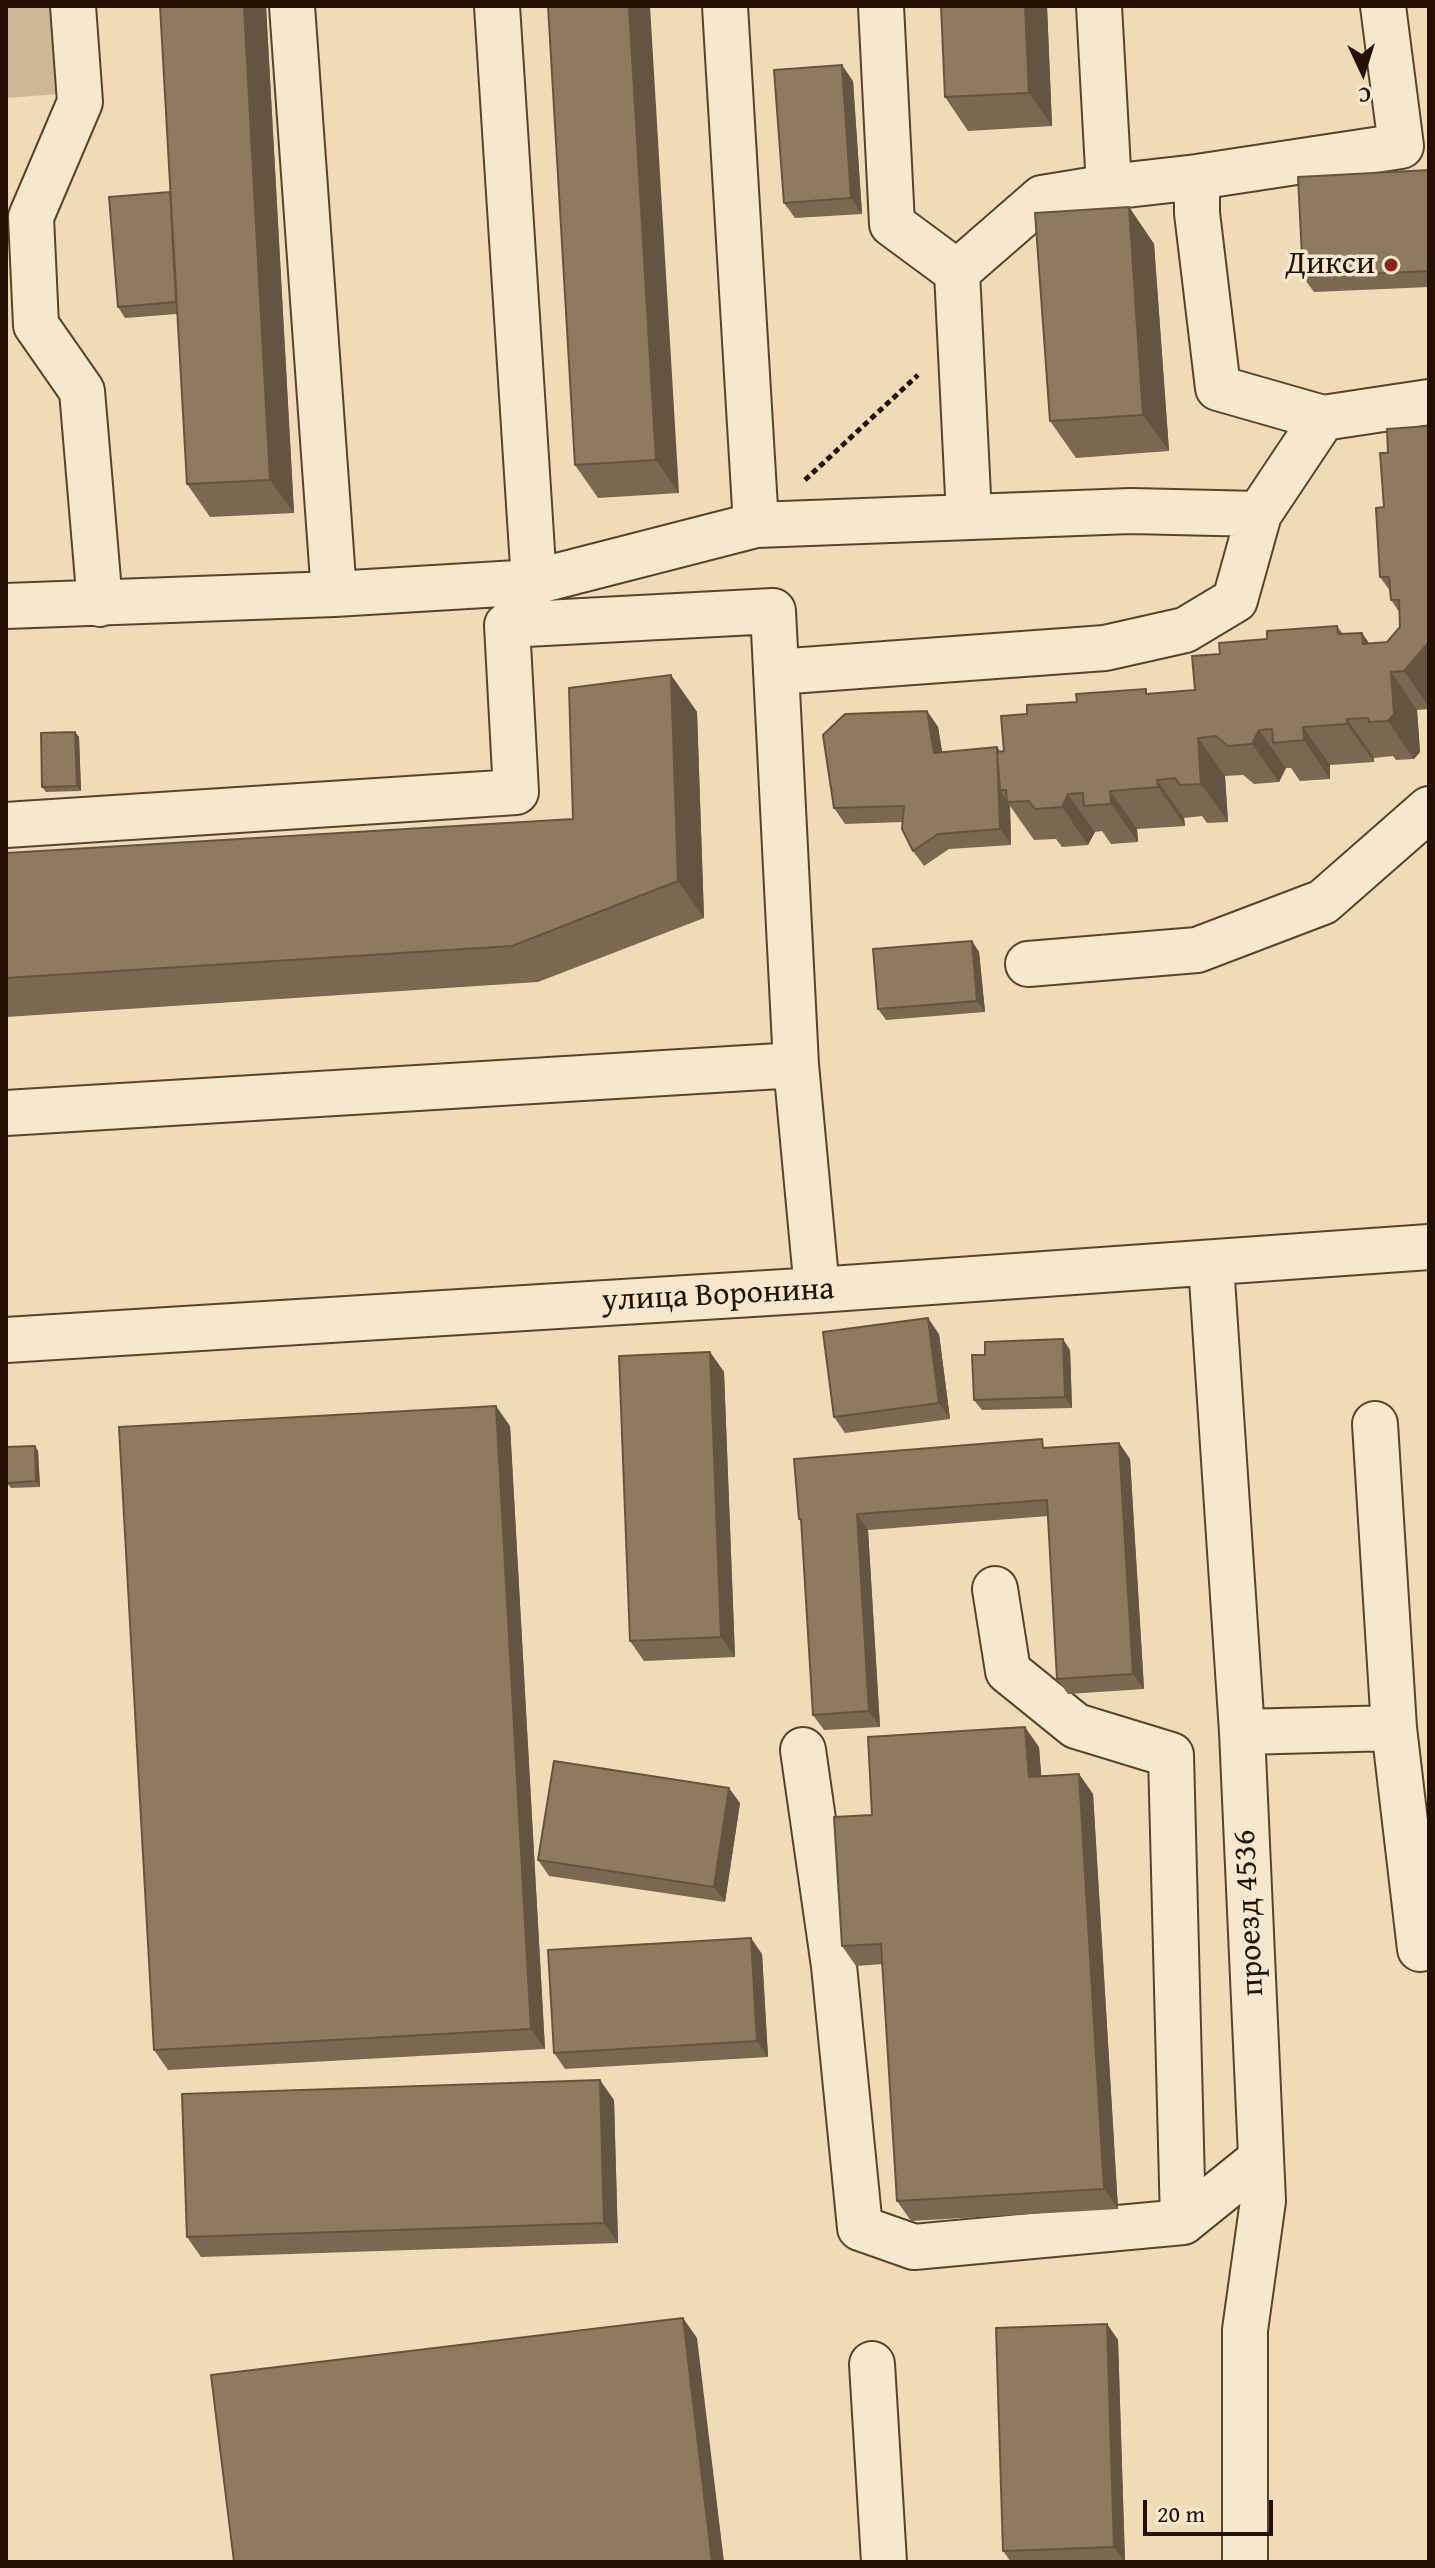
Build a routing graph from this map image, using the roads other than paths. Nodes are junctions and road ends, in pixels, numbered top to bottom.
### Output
1 (73, 6) edge
2 (292, 6) edge
3 (497, 6) edge
4 (725, 6) edge
5 (881, 6) edge
6 (1099, 6) edge
7 (1383, 6) edge
8 (1415, 146) edge
9 (1197, 177) junction
10 (1109, 187) junction
11 (957, 272) junction
12 (1429, 402) edge
13 (1323, 418) junction
14 (1259, 514) junction
15 (969, 516) junction
16 (756, 525) junction
17 (534, 582) junction
18 (334, 594) junction
19 (100, 604) junction
20 (6, 606) edge
21 (776, 672) junction
22 (1429, 809) edge
23 (6, 825) edge
24 (1028, 964) dead end
25 (796, 1065) junction
26 (6, 1113) edge
27 (1429, 1247) edge
28 (1211, 1264) junction
29 (817, 1290) junction
30 (6, 1340) edge
31 (1375, 1424) dead end
32 (995, 1589) dead end
33 (1394, 1728) junction
34 (1242, 1732) junction
35 (803, 1750) dead end
36 (1420, 1949) dead end
37 (1261, 2159) junction
38 (1183, 2222) junction
39 (872, 2364) dead end
40 (884, 2562) edge
41 (1245, 2562) edge

1 - 19 street
2 - 18 street
3 - 17 street
4 - 16 street
5 - 11 street
6 - 10 street
7 - 8 street
8 - 9 street
9 - 10 street
9 - 13 street
10 - 11 street
11 - 15 street
12 - 13 street
13 - 14 street
14 - 15 street
14 - 21 street
15 - 16 street
16 - 17 street
17 - 18 street
18 - 19 street
19 - 20 street
21 - 23 street
21 - 25 street
22 - 24 street
25 - 26 street
25 - 29 street
27 - 28 street, улица Воронина
28 - 29 street, улица Воронина
28 - 34 street, проезд 4536
29 - 30 street, улица Воронина
31 - 33 street
32 - 38 street
33 - 34 street
33 - 36 street
34 - 37 street, проезд 4536
35 - 38 street
37 - 38 street
37 - 41 street, проезд 4536
39 - 40 street

